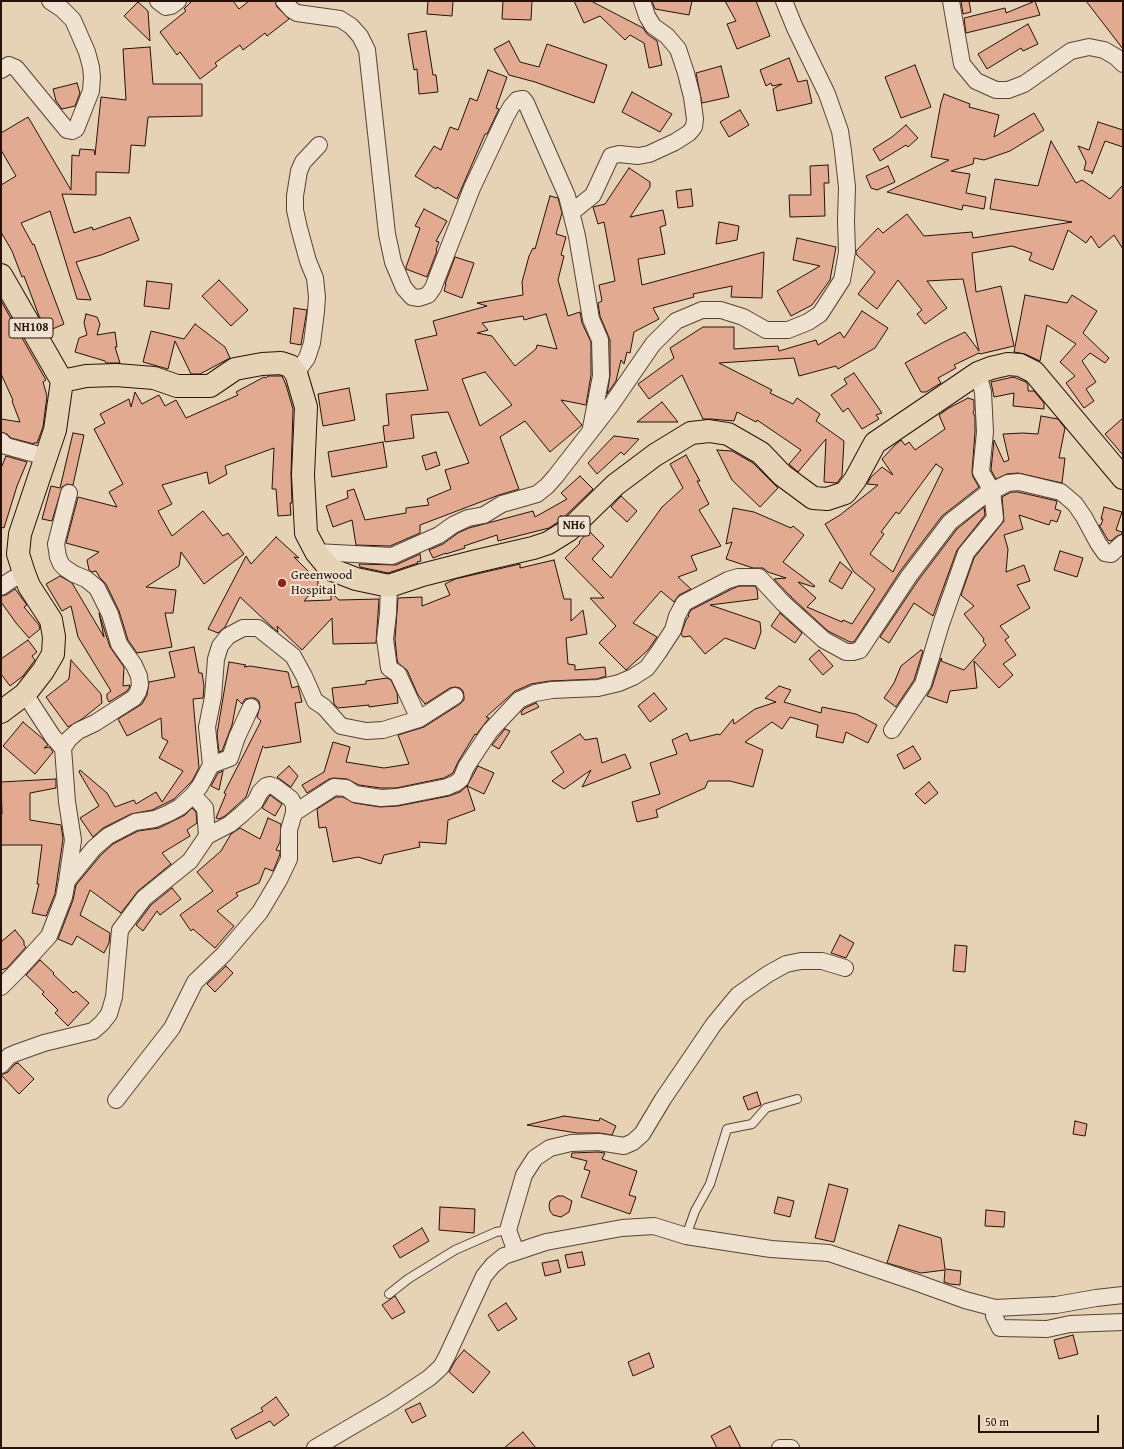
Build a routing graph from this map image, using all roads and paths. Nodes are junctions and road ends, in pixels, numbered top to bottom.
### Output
1 (50, 1) edge
2 (158, 1) edge
3 (178, 1) edge
4 (284, 1) edge
5 (642, 1) edge
6 (784, 1) edge
7 (951, 1) edge
8 (1123, 64) edge
9 (1, 70) edge
10 (319, 145) dead end
11 (572, 212) junction
12 (1, 275) edge
13 (296, 373) junction
14 (978, 373) junction
15 (62, 381) junction
16 (590, 432) junction
17 (1, 441) edge
18 (46, 457) junction
19 (1123, 478) edge
20 (992, 491) junction
21 (69, 493) dead end
22 (1123, 543) edge
23 (316, 552) junction
24 (24, 573) junction
25 (389, 586) junction
26 (1, 587) edge
27 (25, 694) junction
28 (455, 696) dead end
29 (250, 707) dead end
30 (1, 712) edge
31 (419, 719) junction
32 (892, 730) dead end
33 (64, 748) junction
34 (211, 765) junction
35 (194, 795) junction
36 (294, 813) junction
37 (207, 836) junction
38 (68, 881) junction
39 (845, 968) dead end
40 (1, 987) edge
41 (1, 1065) edge
42 (797, 1099) dead end
43 (116, 1100) dead end
44 (508, 1230) junction
45 (686, 1236) junction
46 (516, 1252) junction
47 (389, 1294) dead end
48 (1123, 1296) edge
49 (995, 1308) junction
50 (1123, 1322) edge
51 (315, 1448) edge
52 (780, 1448) edge
53 (791, 1448) edge

1 - 9 street
2 - 3 street
4 - 11 street
5 - 11 street
6 - 16 street
7 - 8 street
10 - 13 street
11 - 16 street
12 - 15 highway, NH108
13 - 15 highway
13 - 23 highway
14 - 19 highway, NH6
14 - 20 street
14 - 25 highway, NH6
15 - 18 highway
16 - 23 street
17 - 18 street
18 - 24 highway
20 - 22 street
20 - 32 street
20 - 36 street
21 - 33 street
23 - 25 highway
24 - 26 street
24 - 27 highway
25 - 31 street
27 - 30 highway
27 - 33 street
28 - 31 street
29 - 34 street
31 - 34 street
33 - 38 street
34 - 35 street
35 - 37 street
35 - 38 street
36 - 37 street
36 - 43 street
37 - 41 street
38 - 40 street
39 - 44 street
42 - 45 lane
44 - 46 street
44 - 47 lane
45 - 46 street
45 - 49 street
46 - 51 street
48 - 49 street
49 - 50 street
52 - 53 street

